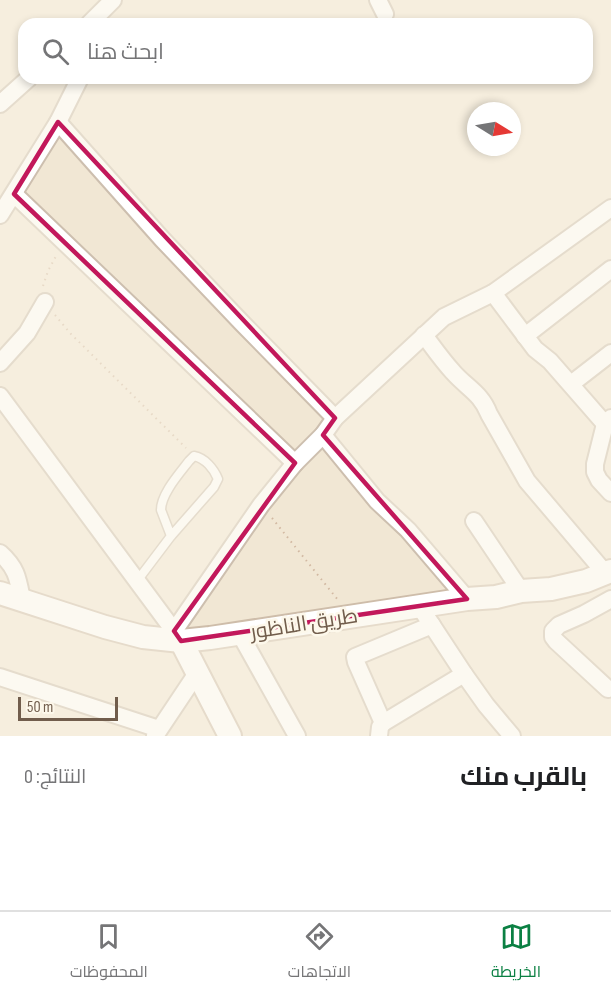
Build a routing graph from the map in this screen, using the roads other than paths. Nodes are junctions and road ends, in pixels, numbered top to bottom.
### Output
1 (115, 0) edge
2 (96, 18) edge
3 (108, 18) edge
4 (23, 84) edge
5 (77, 84) edge
6 (0, 105) edge
7 (58, 122) junction
8 (14, 194) junction
9 (611, 208) edge
10 (0, 215) edge
11 (611, 269) edge
12 (493, 293) junction
13 (45, 302) road end
14 (424, 335) junction
15 (525, 336) junction
16 (611, 353) edge
17 (0, 363) edge
18 (571, 384) junction
19 (0, 396) edge
20 (335, 418) junction
21 (608, 421) edge
22 (323, 435) junction
23 (295, 463) junction
24 (611, 493) edge
25 (474, 521) dead end
26 (171, 536) junction
27 (0, 553) edge
28 (608, 573) edge
29 (137, 581) junction
30 (521, 591) junction
31 (0, 593) edge
32 (467, 599) junction
33 (611, 599) edge
34 (22, 600) junction
35 (426, 616) junction
36 (240, 634) junction
37 (177, 636) junction
38 (197, 673) junction
39 (464, 674) junction
40 (0, 677) edge
41 (610, 689) edge
42 (381, 729) edge
43 (157, 732) edge
44 (507, 734) edge
45 (230, 736) edge
46 (297, 736) edge

1 - 2 street
1 - 3 street
4 - 6 street
5 - 7 street
7 - 8 street
7 - 20 street
8 - 10 street
8 - 23 street
9 - 12 street
11 - 15 street
12 - 14 street
12 - 15 street
13 - 17 street
14 - 20 street
14 - 28 street
15 - 18 street
16 - 18 street
18 - 21 street
19 - 29 street
20 - 22 street
21 - 24 street
22 - 23 street
22 - 32 street
23 - 37 street
25 - 30 street
26 - 26 lane
26 - 29 lane
27 - 34 street
28 - 30 street, طريق الناظور
29 - 37 street
30 - 32 street, طريق الناظور
31 - 34 street, طريق الناظور
32 - 35 street, طريق الناظور
33 - 41 street
34 - 37 street, طريق الناظور
35 - 36 street, طريق الناظور
35 - 39 street
35 - 42 street
36 - 37 street, طريق الناظور
36 - 46 street
37 - 38 street
38 - 43 street
38 - 45 street
39 - 42 street
39 - 44 street
40 - 43 street

